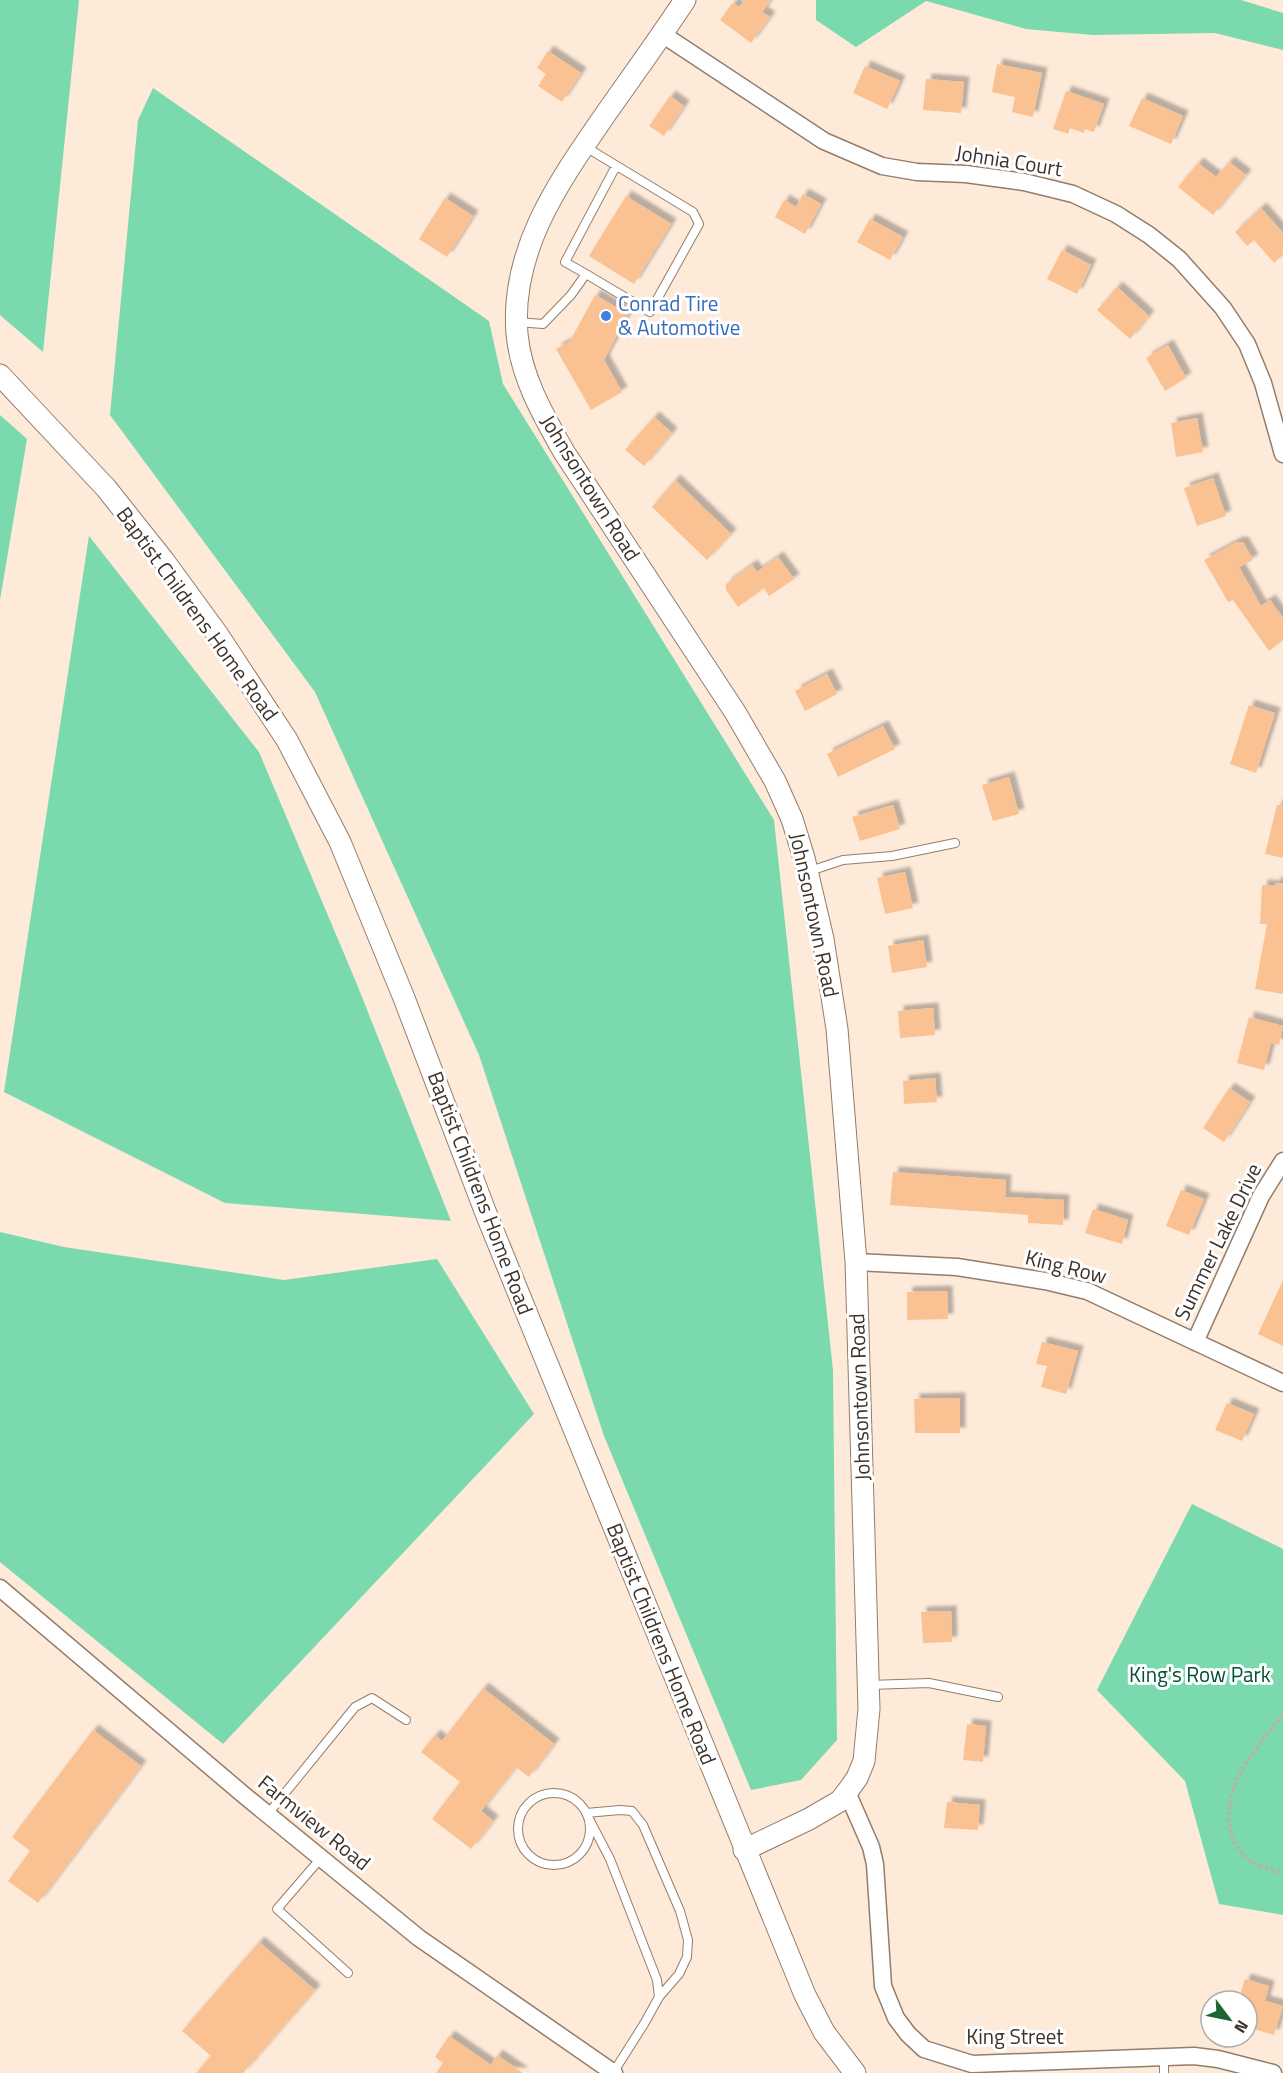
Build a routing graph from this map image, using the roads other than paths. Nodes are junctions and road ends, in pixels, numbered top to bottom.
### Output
1 (685, 0) edge
2 (662, 34) junction
3 (584, 146) junction
4 (616, 166) junction
5 (586, 273) junction
6 (517, 322) junction
7 (0, 375) edge
8 (1283, 454) edge
9 (955, 843) dead end
10 (807, 872) junction
11 (1283, 1161) edge
12 (856, 1262) junction
13 (1195, 1342) junction
14 (1283, 1383) edge
15 (0, 1588) edge
16 (868, 1685) junction
17 (998, 1697) dead end
18 (406, 1720) dead end
19 (847, 1792) junction
20 (586, 1813) junction
21 (268, 1814) junction
22 (744, 1850) junction
23 (321, 1857) junction
24 (348, 1973) dead end
25 (658, 1997) junction
26 (1164, 2065) edge
27 (614, 2073) edge
28 (855, 2073) edge
29 (1273, 2073) edge

1 - 2 street, Johnsontown Road
2 - 3 street, Johnsontown Road
2 - 8 street, Johnia Court
3 - 4 lane
3 - 6 street, Johnsontown Road
4 - 5 lane
4 - 5 lane
5 - 6 lane
6 - 10 street, Johnsontown Road
7 - 22 street, Baptist Childrens Home Road
9 - 10 lane
10 - 12 street, Johnsontown Road
11 - 13 street, Summer Lake Drive
12 - 13 street, King Row
12 - 16 street, Johnsontown Road
13 - 14 street, King Row
15 - 21 street, Farmview Road
16 - 17 lane
16 - 19 street, Johnsontown Road
18 - 21 lane
19 - 22 street, Johnsontown Road
19 - 26 street, King Street
20 - 20 lane
20 - 25 lane
20 - 25 lane
21 - 23 street, Farmview Road
22 - 28 street, Baptist Childrens Home Road
23 - 24 lane
23 - 27 street, Farmview Road
25 - 27 lane
26 - 29 street, King Street

